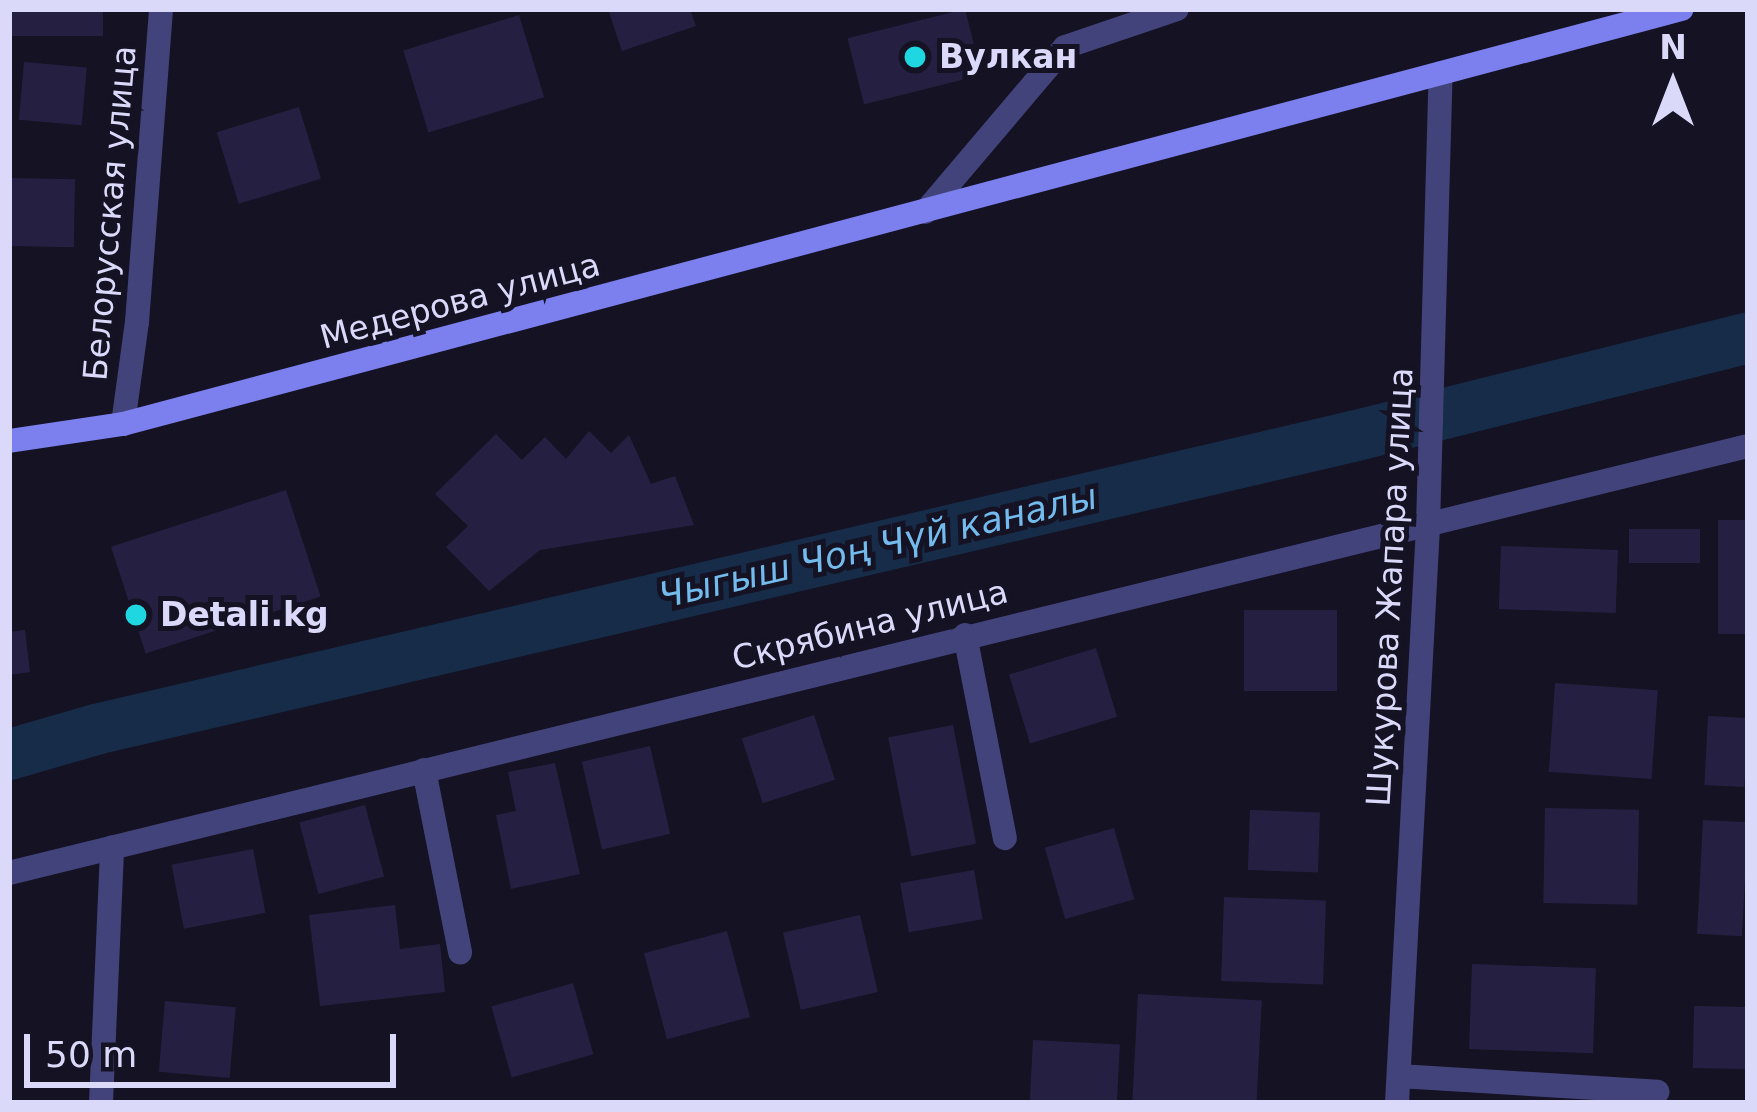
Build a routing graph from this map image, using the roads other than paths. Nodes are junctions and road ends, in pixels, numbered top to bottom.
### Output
1 (161, 9) edge
2 (1177, 9) edge
3 (1682, 9) edge
4 (1441, 73) junction
5 (925, 212) junction
6 (123, 424) junction
7 (9, 441) edge
8 (1748, 446) edge
9 (1428, 526) junction
10 (965, 635) junction
11 (424, 770) junction
12 (1005, 838) dead end
13 (112, 847) junction
14 (9, 873) edge
15 (460, 952) dead end
16 (1399, 1076) junction
17 (1658, 1091) dead end
18 (100, 1103) edge
19 (1397, 1103) edge

1 - 6 street, Белорусская улица
2 - 5 street
3 - 4 main road, Медерова улица
4 - 5 main road, Медерова улица
4 - 9 street, Шукурова Жапара улица
5 - 6 main road, Медерова улица
6 - 7 main road, Медерова улица
8 - 9 street, Скрябина улица
9 - 10 street, Скрябина улица
9 - 16 street, Шукурова Жапара улица
10 - 11 street, Скрябина улица
10 - 12 street
11 - 13 street, Скрябина улица
11 - 15 street
13 - 14 street, Скрябина улица
13 - 18 street
16 - 17 street
16 - 19 street, Шукурова Жапара улица

